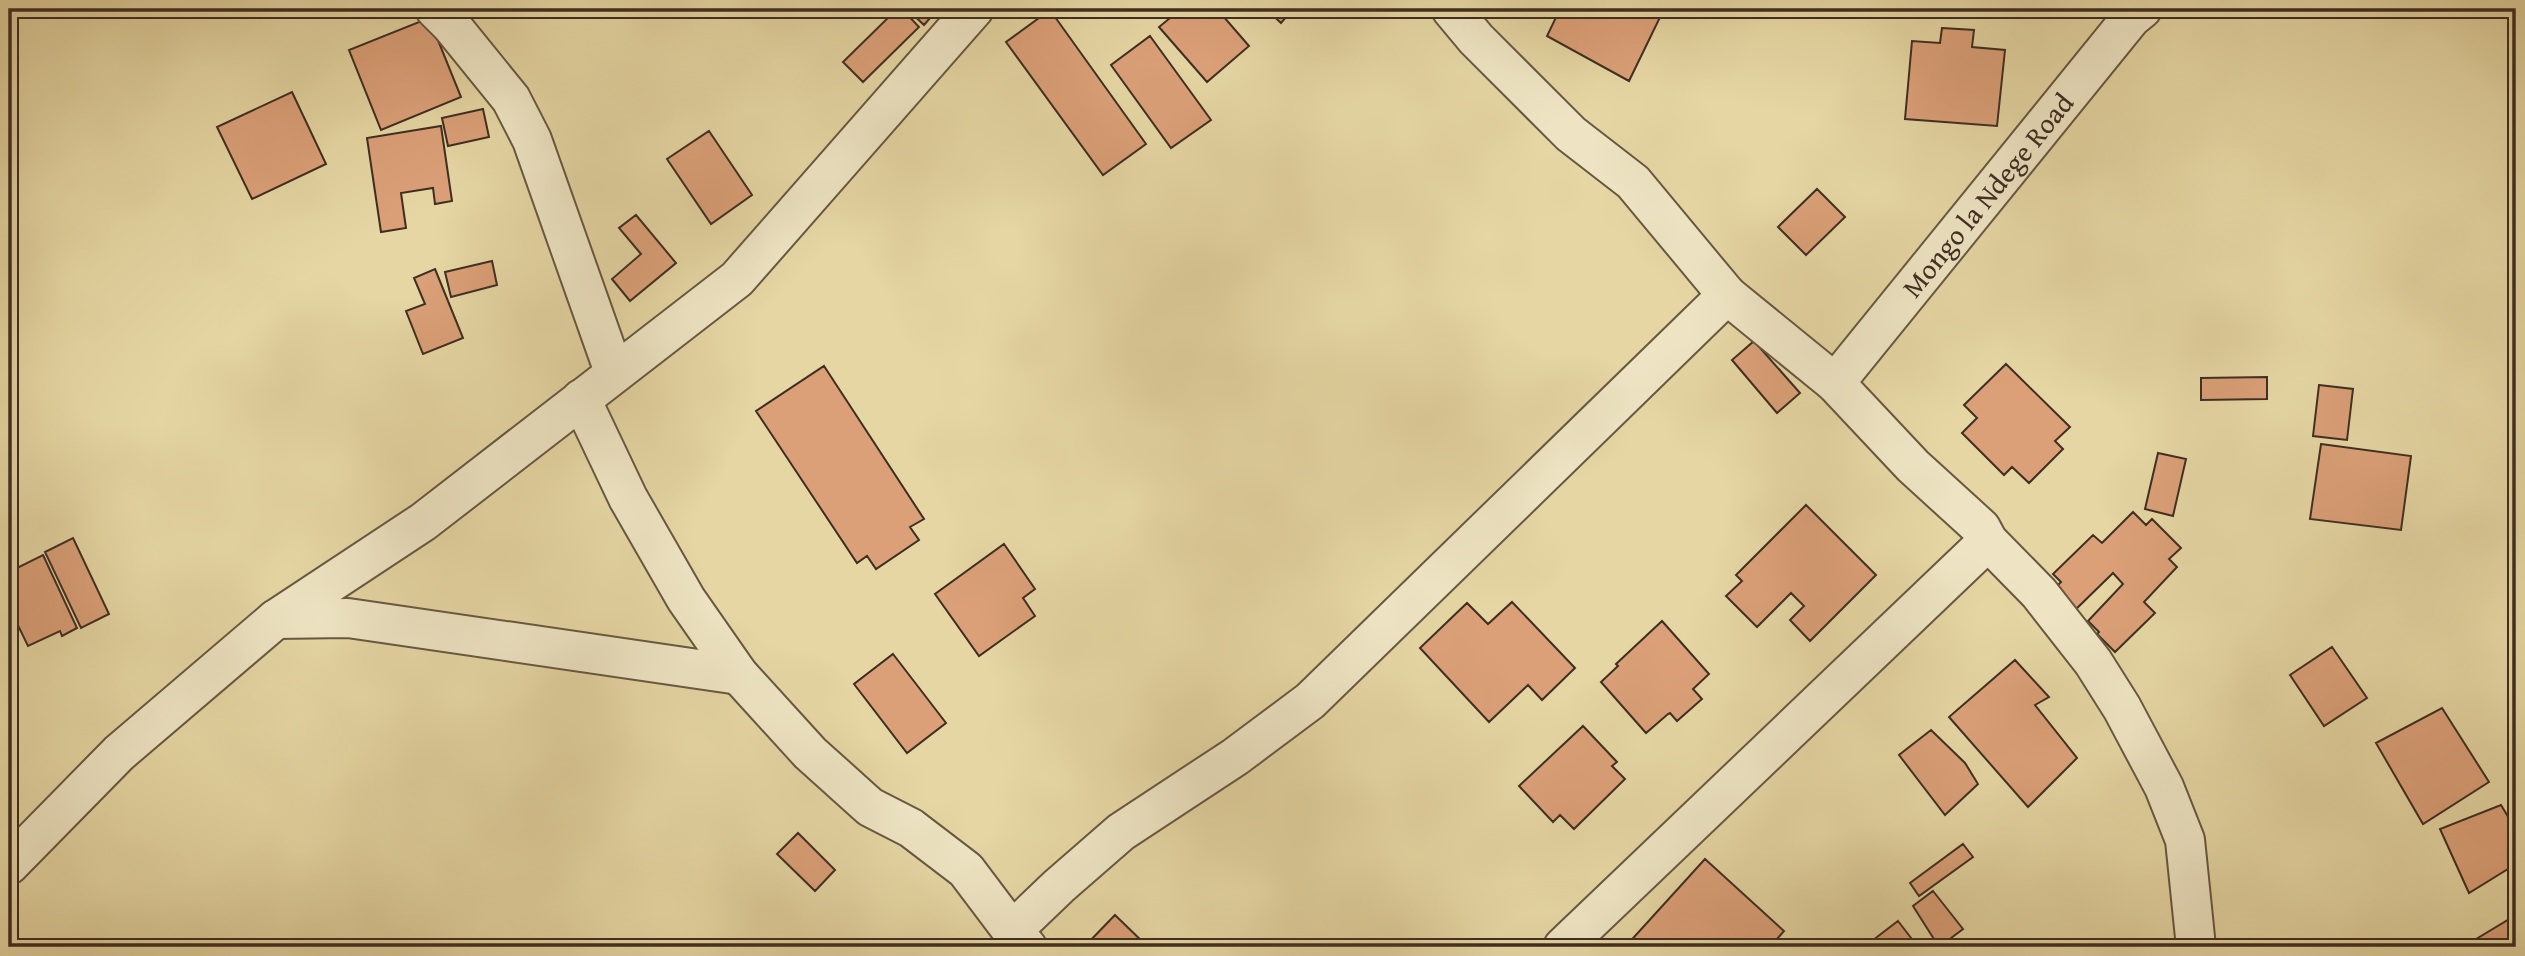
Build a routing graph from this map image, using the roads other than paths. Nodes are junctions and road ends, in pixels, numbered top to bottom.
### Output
1 (435, 9) edge
2 (974, 9) edge
3 (1451, 9) edge
4 (2129, 12) edge
5 (1727, 295) junction
6 (614, 372) junction
7 (1835, 383) junction
8 (580, 398) junction
9 (1988, 541) junction
10 (276, 619) junction
11 (739, 675) junction
12 (9, 865) edge
13 (1020, 939) edge
14 (1563, 947) edge
15 (2196, 947) edge

1 - 6 street
2 - 6 street
3 - 5 street
4 - 7 street, Mongo la Ndege Road
5 - 7 street
5 - 13 street
6 - 8 street
7 - 9 street
8 - 10 street
8 - 11 street
9 - 14 street
9 - 15 street
10 - 11 street
10 - 12 street
11 - 13 street

